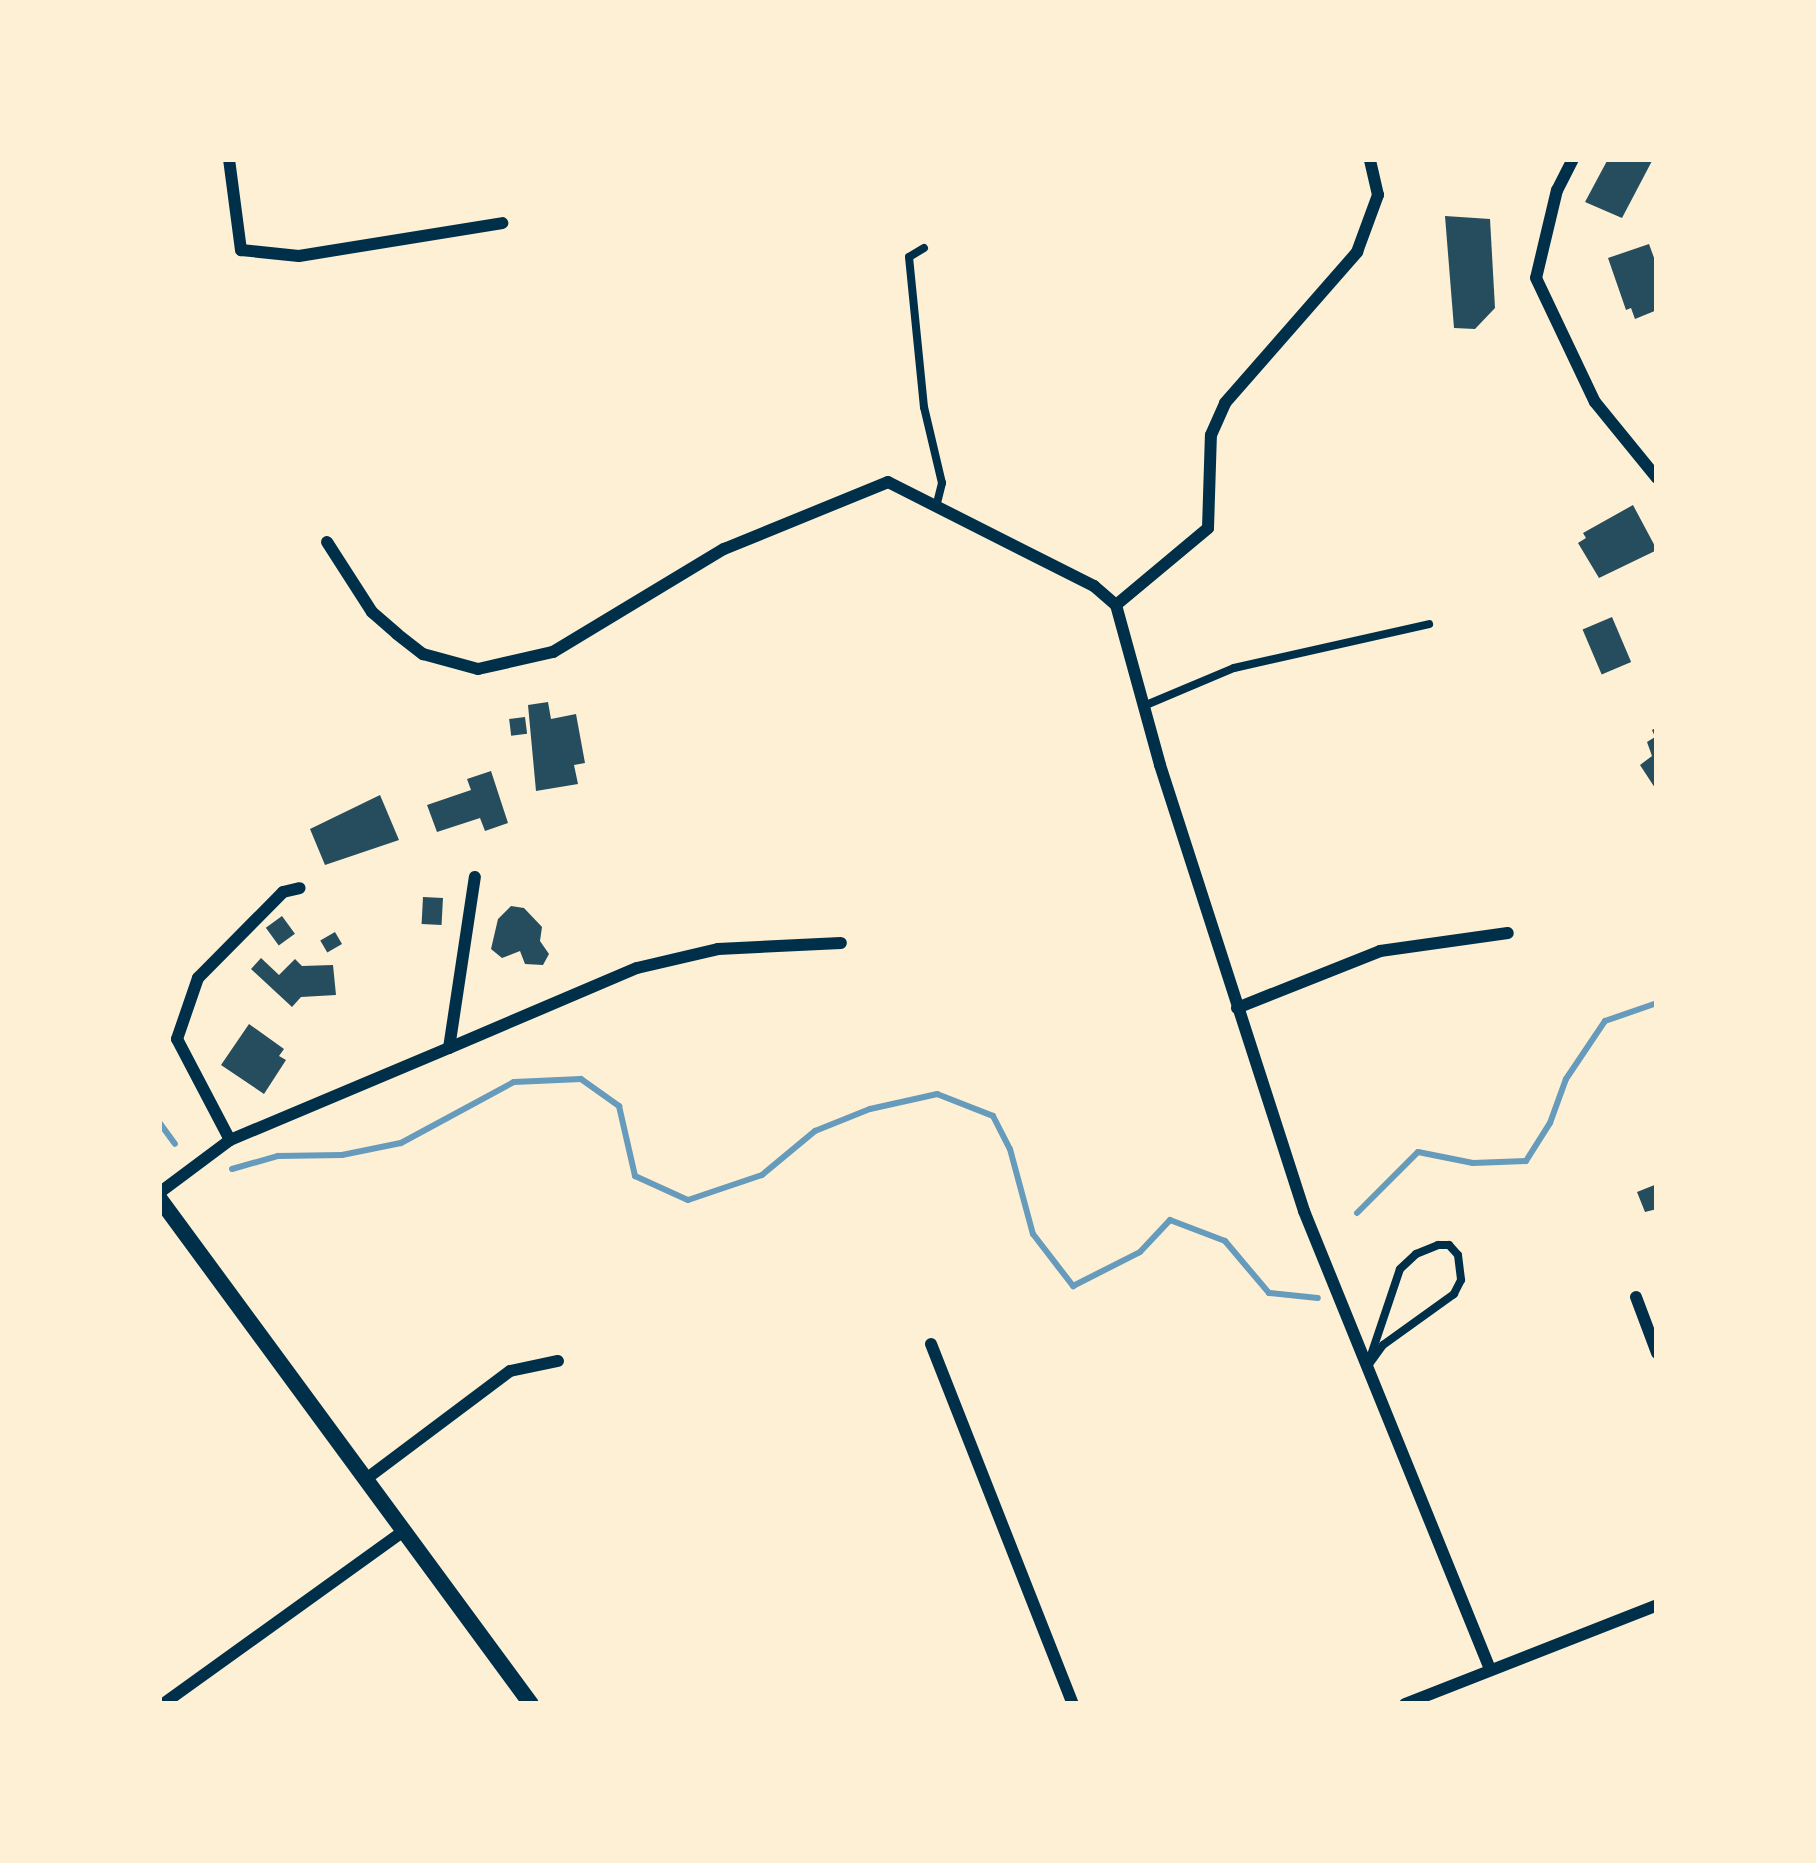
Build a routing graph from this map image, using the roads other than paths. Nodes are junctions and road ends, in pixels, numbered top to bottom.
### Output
1 (230, 159) edge
2 (1370, 159) edge
3 (1573, 159) edge
4 (502, 223) dead end
5 (924, 248) dead end
6 (1657, 478) edge
7 (936, 507) junction
8 (327, 542) dead end
9 (1115, 605) junction
10 (1429, 624) dead end
11 (1146, 705) junction
12 (475, 878) dead end
13 (300, 889) dead end
14 (1508, 933) dead end
15 (841, 943) dead end
16 (1237, 1008) junction
17 (449, 1048) junction
18 (230, 1140) junction
19 (159, 1195) edge
20 (1636, 1297) dead end
21 (931, 1344) dead end
22 (1657, 1353) edge
23 (558, 1361) dead end
24 (1367, 1367) junction
25 (366, 1479) junction
26 (404, 1532) junction
27 (1657, 1605) edge
28 (1490, 1669) junction
29 (164, 1704) edge
30 (531, 1704) edge
31 (1073, 1704) edge
32 (1405, 1704) edge

1 - 4 street
2 - 9 street
3 - 6 street
5 - 7 lane
7 - 8 street
7 - 9 street
9 - 11 street
10 - 11 lane
11 - 16 street
12 - 17 street
13 - 18 street
14 - 16 street
15 - 17 street
16 - 24 street
17 - 18 street
18 - 19 street
19 - 25 street
20 - 22 street
21 - 31 street
23 - 25 street
24 - 24 lane
24 - 28 street
25 - 26 street
26 - 29 street
26 - 30 street
27 - 28 street
28 - 32 street

